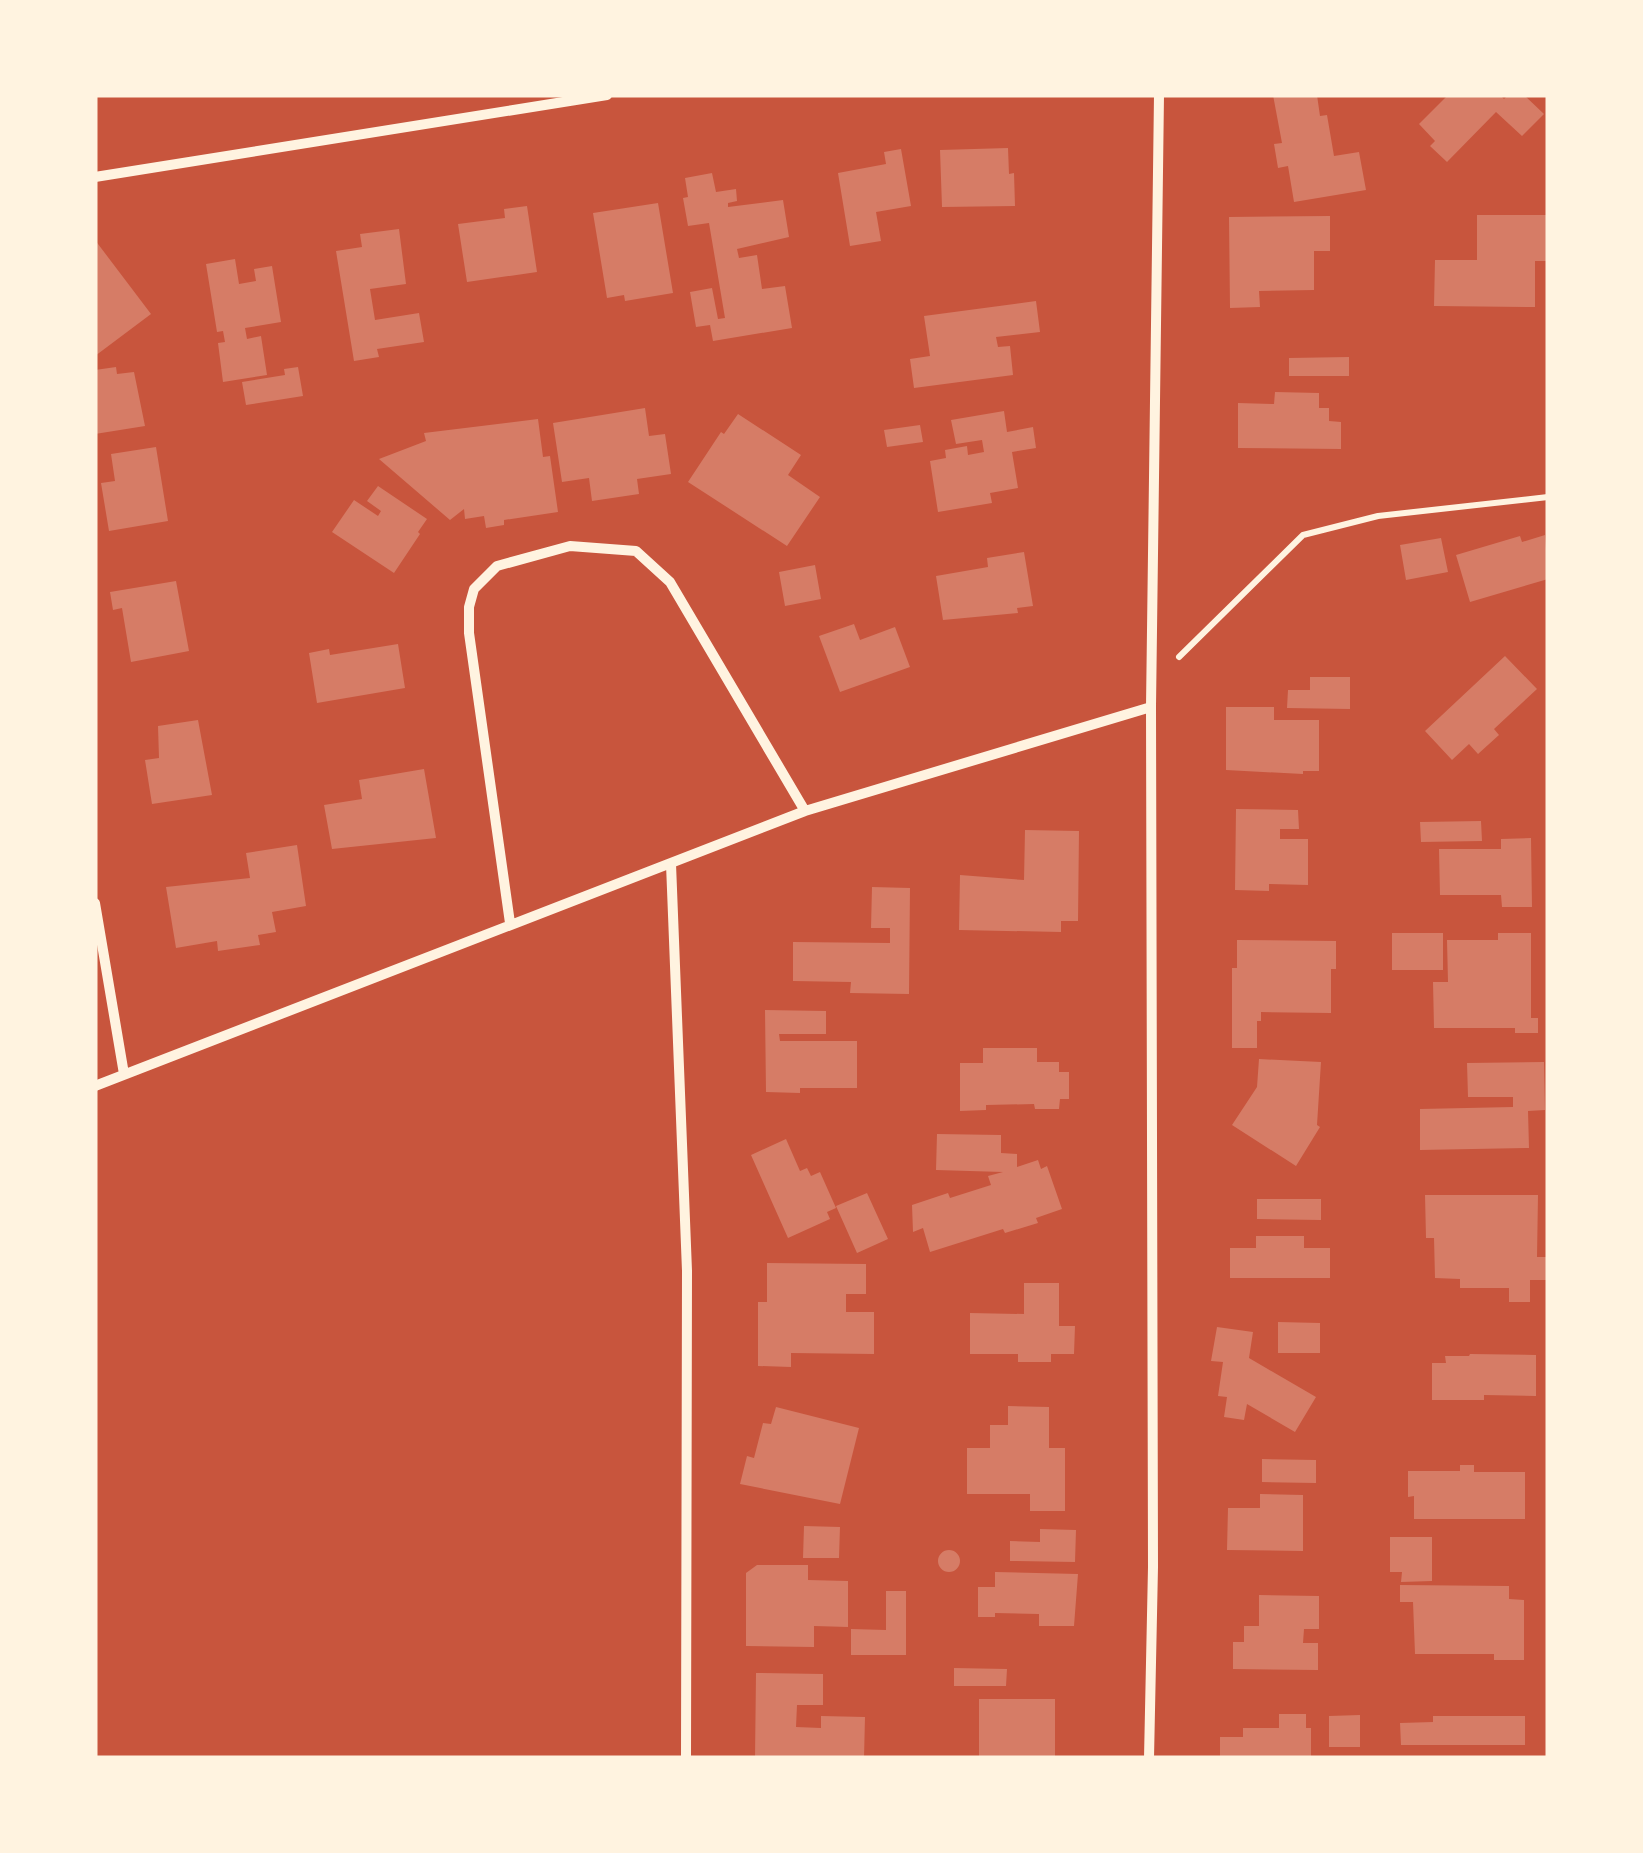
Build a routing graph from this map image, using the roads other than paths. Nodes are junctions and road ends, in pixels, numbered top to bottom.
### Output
1 (607, 95) edge
2 (1159, 95) edge
3 (95, 177) edge
4 (1151, 707) junction
5 (805, 811) junction
6 (671, 864) junction
7 (95, 904) edge
8 (510, 923) junction
9 (124, 1074) junction
10 (95, 1086) edge
11 (686, 1758) edge
12 (1150, 1758) edge

1 - 3 street
2 - 4 street
4 - 5 street
4 - 12 street
5 - 6 street
5 - 8 street
6 - 8 street
6 - 11 street
7 - 9 street
8 - 9 street
9 - 10 street

